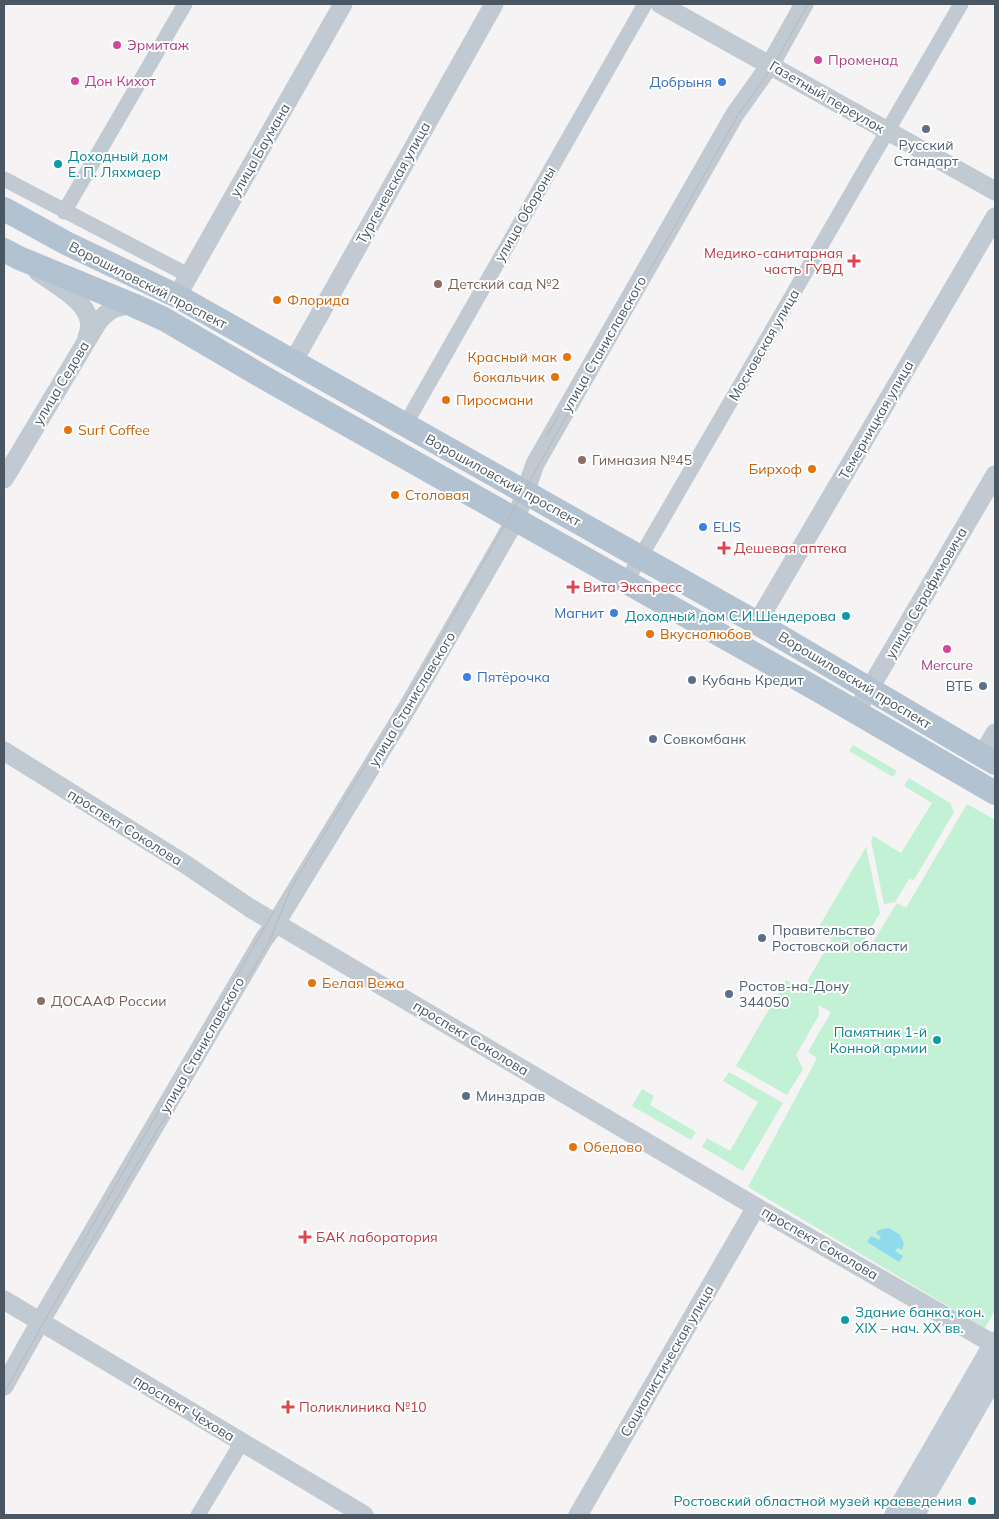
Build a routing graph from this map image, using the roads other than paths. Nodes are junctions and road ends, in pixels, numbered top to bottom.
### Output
1 (185, 4) edge
2 (343, 4) edge
3 (494, 4) edge
4 (645, 4) edge
5 (660, 4) edge
6 (804, 4) edge
7 (961, 4) edge
8 (770, 64) junction
9 (888, 132) junction
10 (4, 179) edge
11 (995, 191) edge
12 (4, 209) edge
13 (64, 212) junction
14 (995, 217) edge
15 (12, 254) edge
16 (188, 275) junction
17 (177, 296) junction
18 (133, 305) junction
19 (76, 358) junction
20 (293, 362) junction
21 (405, 425) junction
22 (995, 475) edge
23 (4, 479) edge
24 (524, 492) junction
25 (516, 519) junction
26 (641, 557) junction
27 (626, 582) junction
28 (757, 623) junction
29 (870, 689) junction
30 (856, 712) junction
31 (995, 733) edge
32 (4, 751) edge
33 (989, 760) edge
34 (995, 793) edge
35 (276, 923) junction
36 (756, 1207) junction
37 (4, 1300) edge
38 (40, 1322) junction
39 (995, 1344) edge
40 (995, 1375) edge
41 (4, 1386) edge
42 (242, 1442) junction
43 (198, 1515) edge
44 (364, 1515) edge
45 (578, 1515) edge
46 (895, 1515) edge
47 (914, 1515) edge

1 - 13 street
2 - 16 street, улица Баумана
3 - 20 street, Тургеневская улица
4 - 21 street, улица Обороны
5 - 8 street, Газетный переулок
6 - 8 street, улица Станиславского
7 - 9 street, Московская улица
8 - 9 street, Газетный переулок
8 - 24 street, улица Станиславского
9 - 11 street, Газетный переулок
9 - 26 street, Московская улица
10 - 13 street, Ворошиловский проспект
12 - 17 main road, Ворошиловский проспект
13 - 16 street, Ворошиловский проспект
14 - 28 street, Темерницкая улица
15 - 18 main road, Ворошиловский проспект
15 - 19 street
16 - 17 street, улица Баумана
17 - 20 main road, Ворошиловский проспект
18 - 19 street, улица Седова
18 - 25 main road, Ворошиловский проспект
19 - 23 street, улица Седова
20 - 21 main road, Ворошиловский проспект
21 - 24 main road, Ворошиловский проспект
22 - 29 street, улица Серафимовича
24 - 25 street, улица Станиславского
24 - 26 main road, Ворошиловский проспект
25 - 27 main road, Ворошиловский проспект
25 - 35 street, улица Станиславского
26 - 27 street, Московская улица
26 - 28 main road, Ворошиловский проспект
27 - 30 main road, Ворошиловский проспект
28 - 29 main road, Ворошиловский проспект
29 - 30 street, улица Серафимовича
29 - 33 main road, Ворошиловский проспект
30 - 34 main road, Ворошиловский проспект
31 - 33 street
32 - 35 street, проспект Соколова
35 - 36 street, проспект Соколова
35 - 38 street, улица Станиславского
36 - 39 street, проспект Соколова
36 - 45 street, Социалистическая улица
37 - 38 street, проспект Чехова
38 - 41 street, улица Станиславского
38 - 42 street, проспект Чехова
39 - 46 main road
40 - 47 main road
42 - 43 street
42 - 44 street, проспект Чехова

